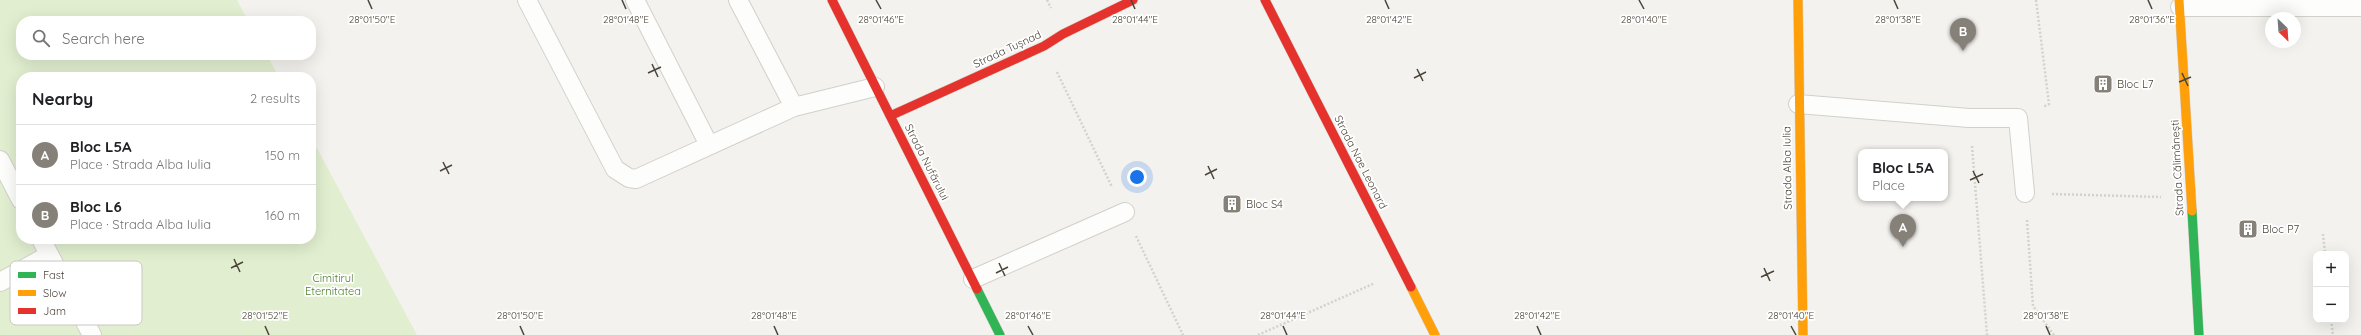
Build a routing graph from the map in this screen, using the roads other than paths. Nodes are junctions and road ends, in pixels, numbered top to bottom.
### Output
1 (527, 0) edge
2 (635, 0) edge
3 (738, 0) edge
4 (832, 0) edge
5 (1133, 0) edge
6 (1265, 0) edge
7 (1798, 0) edge
8 (2179, 4) edge
9 (2361, 7) edge
10 (875, 87) junction
11 (1798, 104) junction
12 (794, 106) junction
13 (890, 116) junction
14 (709, 145) junction
15 (0, 160) edge
16 (16, 190) edge
17 (2025, 193) road end
18 (1124, 212) road end
19 (45, 247) edge
20 (27, 261) edge
21 (52, 261) edge
22 (10, 274) edge
23 (973, 279) junction
24 (0, 282) edge
25 (87, 325) edge
26 (92, 335) edge
27 (1000, 335) edge
28 (1435, 335) edge
29 (1803, 335) edge
30 (2199, 335) edge

1 - 14 lane
2 - 14 lane
3 - 12 lane
4 - 10 street, Strada Nufărului
5 - 13 street, Strada Tușnad
6 - 28 street, Strada Nae Leonard
7 - 11 street, Strada Alba Iulia
8 - 9 lane
8 - 30 street, Strada Călimănești
10 - 12 lane
10 - 13 street, Strada Nufărului
11 - 17 lane
11 - 29 street, Strada Alba Iulia
12 - 14 lane
13 - 23 street, Strada Nufărului
15 - 16 lane
18 - 23 lane
19 - 20 lane
19 - 21 lane
22 - 24 lane
23 - 27 street, Strada Nufărului
25 - 26 lane

